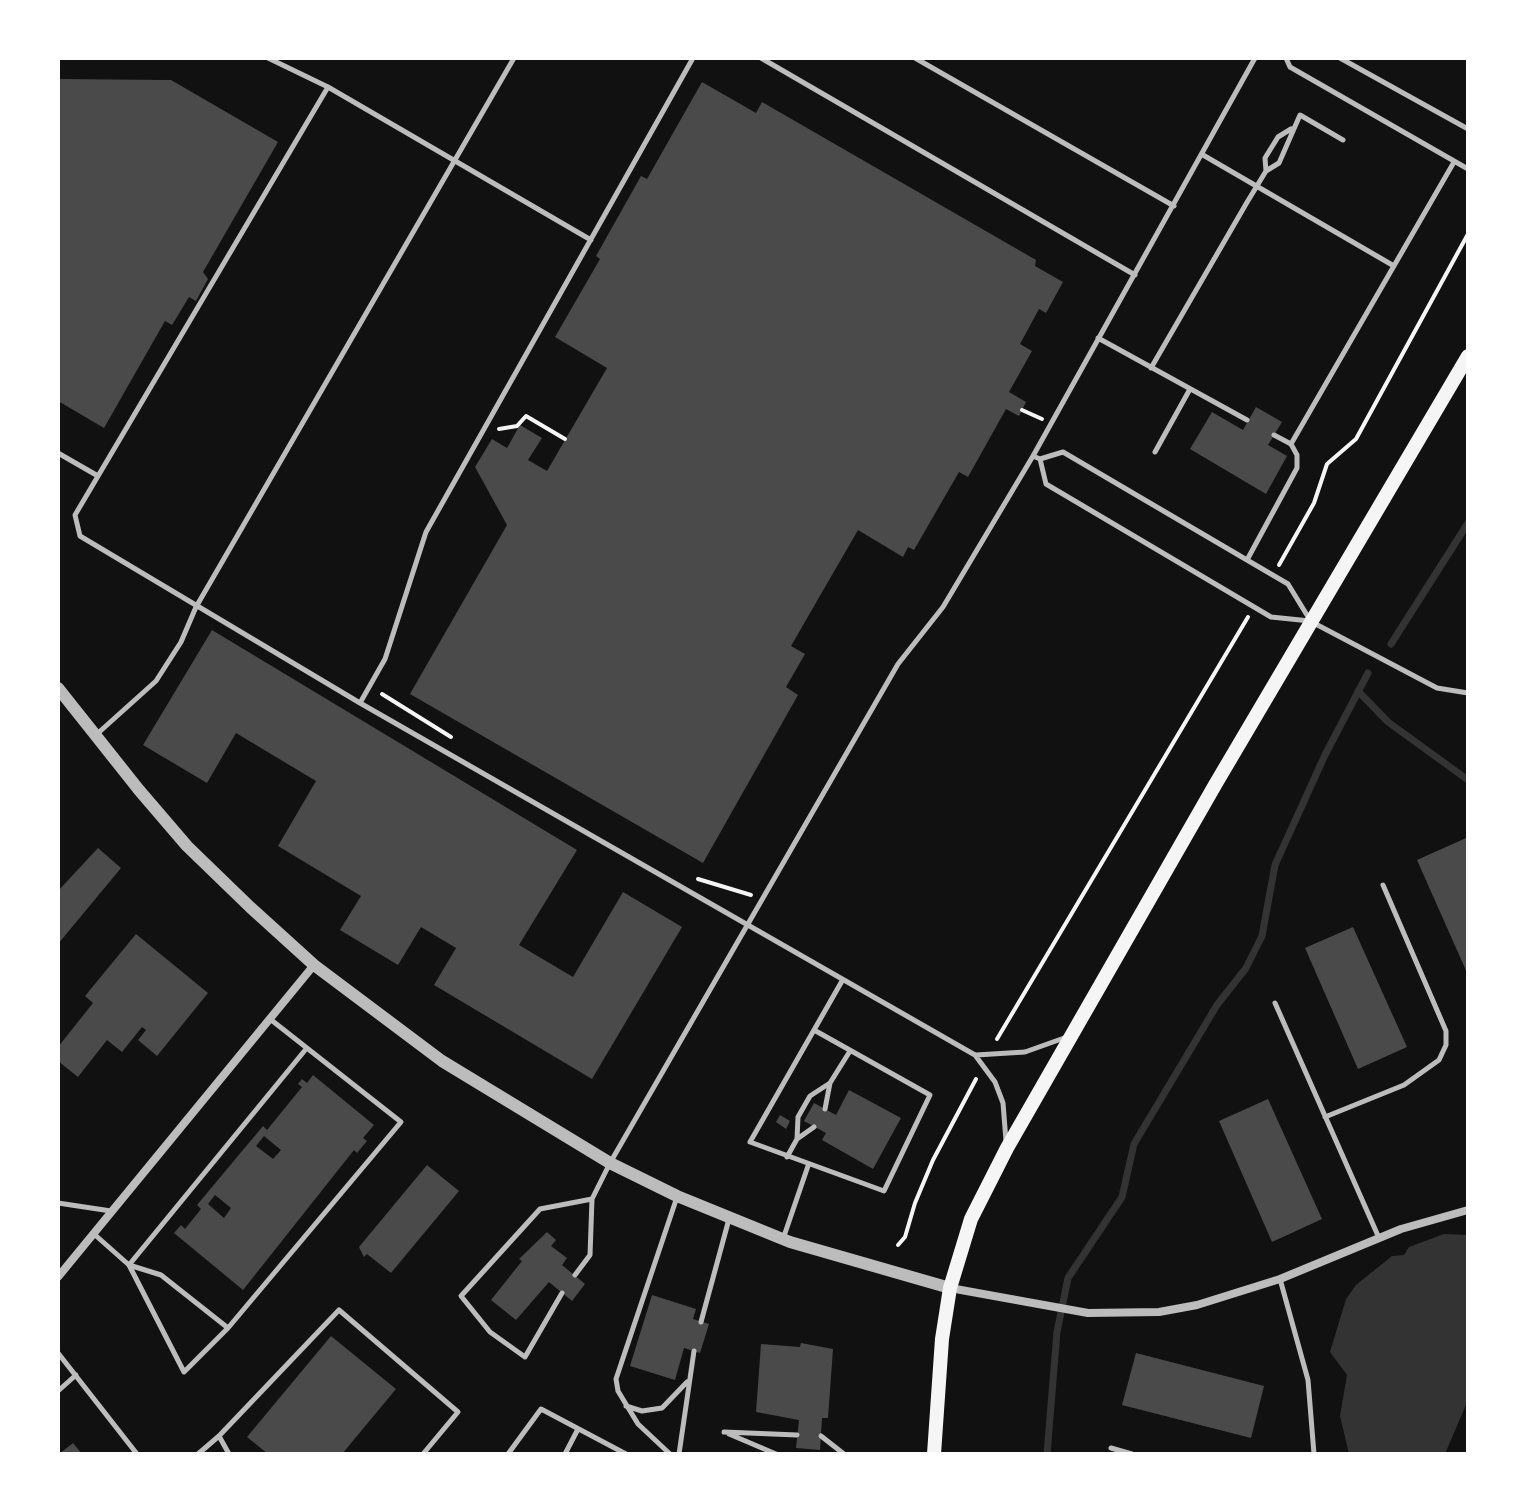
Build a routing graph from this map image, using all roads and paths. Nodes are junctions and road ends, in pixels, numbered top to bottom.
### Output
1 (268, 58) edge
2 (693, 58) edge
3 (761, 58) edge
4 (915, 58) edge
5 (1255, 58) edge
6 (1286, 58) edge
7 (1340, 58) edge
8 (511, 59) edge
9 (328, 87) junction
10 (1291, 129) junction
11 (1468, 129) edge
12 (1343, 140) dead end
13 (1203, 155) junction
14 (455, 161) junction
15 (1454, 162) junction
16 (1468, 169) edge
17 (1266, 171) junction
18 (1257, 186) junction
19 (1174, 206) junction
20 (1468, 234) edge
21 (591, 240) junction
22 (1394, 266) junction
23 (1135, 275) junction
24 (1098, 338) junction
25 (1468, 356) edge
26 (1151, 368) junction
27 (1190, 389) junction
28 (1022, 410) dead end
29 (1247, 420) dead end
30 (1051, 423) junction
31 (492, 435) dead end
32 (1274, 435) dead end
33 (565, 439) dead end
34 (1291, 444) junction
35 (1155, 452) dead end
36 (58, 453) edge
37 (1033, 456) junction
38 (1040, 459) junction
39 (98, 476) junction
40 (1247, 560) junction
41 (1273, 575) junction
42 (196, 607) junction
43 (1254, 607) junction
44 (1310, 621) junction
45 (387, 685) dead end
46 (58, 688) edge
47 (1468, 693) edge
48 (360, 703) junction
49 (94, 736) junction
50 (463, 744) dead end
51 (695, 878) dead end
52 (1383, 885) dead end
53 (763, 898) junction
54 (747, 927) junction
55 (314, 965) junction
56 (842, 981) junction
57 (1275, 1003) dead end
58 (270, 1019) junction
59 (814, 1030) junction
60 (1072, 1034) junction
61 (306, 1049) junction
62 (850, 1051) junction
63 (975, 1055) junction
64 (988, 1056) junction
65 (983, 1065) junction
66 (830, 1083) junction
67 (825, 1109) dead end
68 (1325, 1117) junction
69 (814, 1127) dead end
70 (797, 1139) junction
71 (1007, 1148) junction
72 (787, 1157) junction
73 (610, 1163) junction
74 (808, 1166) junction
75 (677, 1196) junction
76 (592, 1199) junction
77 (58, 1203) edge
78 (1468, 1210) edge
79 (112, 1211) junction
80 (729, 1219) junction
81 (94, 1234) junction
82 (1379, 1238) junction
83 (783, 1240) junction
84 (898, 1245) dead end
85 (129, 1265) junction
86 (575, 1275) dead end
87 (58, 1277) edge
88 (1280, 1279) junction
89 (950, 1288) junction
90 (562, 1293) dead end
91 (701, 1322) dead end
92 (228, 1328) junction
93 (694, 1351) dead end
94 (58, 1353) edge
95 (76, 1375) junction
96 (689, 1380) junction
97 (58, 1391) edge
98 (625, 1406) junction
99 (578, 1429) junction
100 (797, 1435) dead end
101 (219, 1436) junction
102 (821, 1436) dead end
103 (1111, 1448) dead end
104 (137, 1454) edge
105 (198, 1454) edge
106 (229, 1454) edge
107 (423, 1454) edge
108 (508, 1454) edge
109 (565, 1454) edge
110 (626, 1454) edge
111 (670, 1454) edge
112 (679, 1454) edge
113 (776, 1454) edge
114 (844, 1454) edge
115 (934, 1454) edge
116 (1132, 1454) edge
117 (1314, 1454) edge

1 - 9 lane
2 - 21 lane
3 - 23 lane
4 - 19 lane
5 - 13 lane
6 - 15 lane
7 - 11 lane
8 - 14 lane
9 - 14 lane
9 - 39 lane
10 - 12 lane
10 - 17 lane
10 - 17 lane
13 - 18 lane
13 - 19 lane
14 - 21 lane
14 - 42 lane
15 - 16 lane
15 - 22 lane
17 - 18 lane
18 - 22 lane
18 - 26 lane
19 - 23 lane
20 - 41 path
21 - 48 lane
22 - 34 lane
23 - 24 lane
24 - 26 lane
24 - 30 lane
25 - 44 main road
26 - 27 lane
27 - 29 lane
27 - 35 lane
28 - 30 path
30 - 37 lane
31 - 33 path
32 - 34 lane
34 - 40 lane
36 - 39 lane
37 - 38 lane
37 - 53 lane
38 - 40 lane
38 - 43 lane
39 - 42 lane
40 - 41 lane
41 - 44 lane
42 - 48 lane
42 - 49 lane
43 - 44 lane
43 - 64 path
44 - 47 lane
44 - 60 main road
45 - 50 path
46 - 49 street
48 - 54 lane
49 - 55 street
51 - 53 path
52 - 68 lane
53 - 54 lane
54 - 56 lane
54 - 73 lane
55 - 58 street
55 - 73 street
56 - 59 lane
56 - 63 lane
57 - 68 lane
58 - 61 lane
58 - 79 street
59 - 62 lane
59 - 72 lane
60 - 64 lane
60 - 71 main road
61 - 85 lane
61 - 92 lane
62 - 66 lane
62 - 74 lane
63 - 64 lane
63 - 65 lane
65 - 71 lane
65 - 84 path
66 - 67 lane
66 - 70 lane
68 - 82 lane
69 - 70 lane
70 - 72 lane
71 - 89 main road
72 - 74 lane
73 - 75 street
73 - 76 lane
74 - 83 lane
75 - 80 street
75 - 98 lane
76 - 86 lane
76 - 90 lane
77 - 79 lane
78 - 82 street
79 - 81 street
80 - 83 street
80 - 91 lane
81 - 85 lane
81 - 87 street
82 - 88 street
83 - 89 street
85 - 92 lane
85 - 92 lane
88 - 89 street
88 - 117 lane
89 - 115 main road
93 - 96 lane
94 - 95 lane
95 - 97 lane
95 - 104 lane
96 - 98 lane
96 - 112 lane
98 - 111 lane
99 - 108 lane
99 - 109 lane
99 - 110 lane
100 - 113 lane
101 - 105 lane
101 - 106 lane
101 - 107 lane
102 - 114 lane
103 - 116 lane

